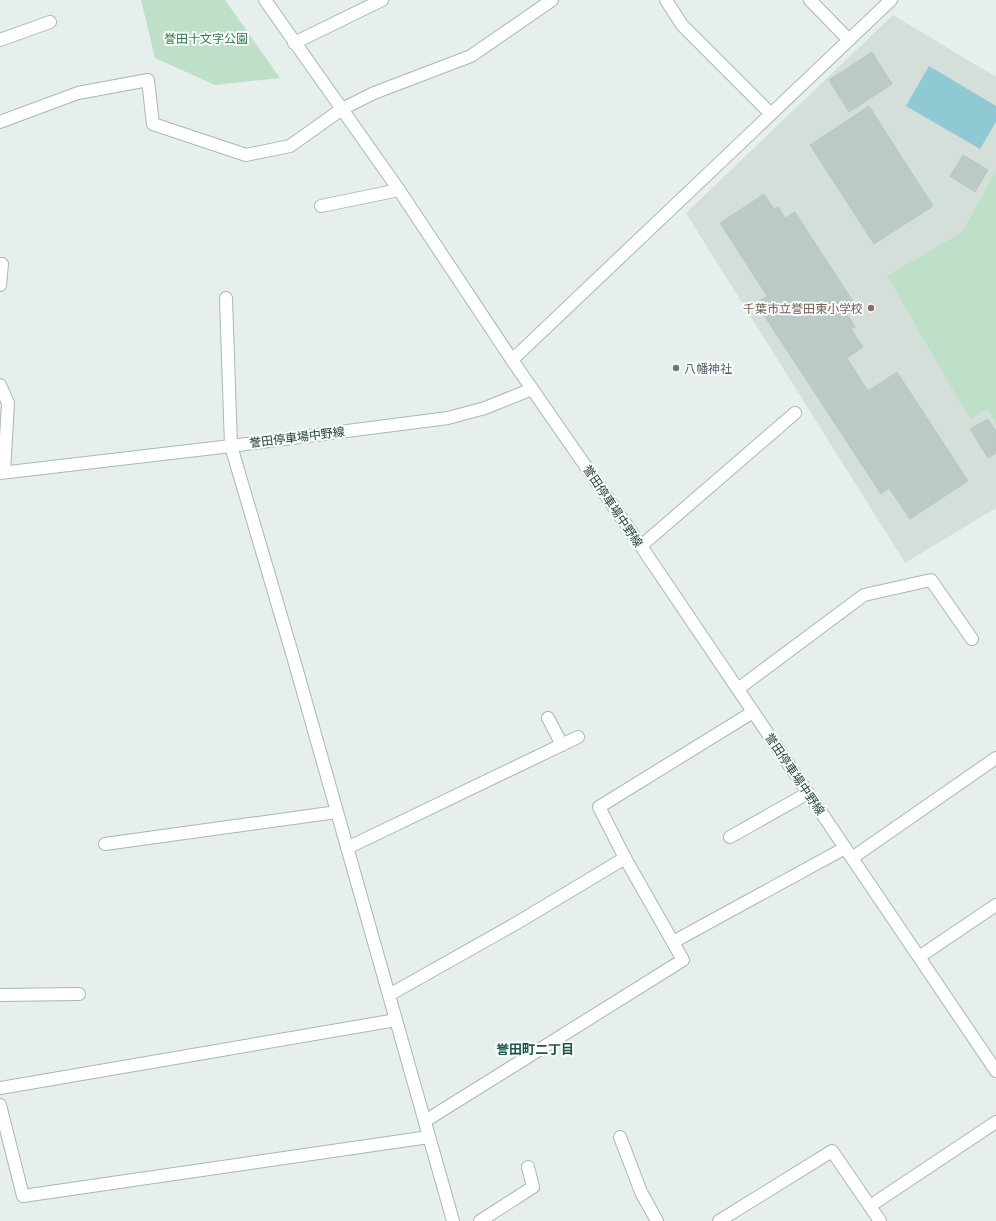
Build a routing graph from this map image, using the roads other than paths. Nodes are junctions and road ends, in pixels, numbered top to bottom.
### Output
1 (265, 0) edge
2 (382, 0) edge
3 (552, 0) edge
4 (666, 0) edge
5 (810, 0) edge
6 (892, 0) edge
7 (50, 22) dead end
8 (0, 40) edge
9 (849, 40) junction
10 (294, 43) junction
11 (342, 109) junction
12 (771, 114) junction
13 (0, 122) edge
14 (399, 190) junction
15 (321, 206) dead end
16 (2, 264) dead end
17 (0, 285) edge
18 (226, 298) dead end
19 (512, 360) junction
20 (0, 385) edge
21 (532, 389) junction
22 (795, 413) dead end
23 (231, 446) junction
24 (2, 472) edge
25 (641, 546) junction
26 (972, 639) dead end
27 (738, 689) junction
28 (753, 712) junction
29 (548, 718) dead end
30 (578, 737) dead end
31 (562, 745) junction
32 (996, 758) edge
33 (808, 793) junction
34 (337, 812) junction
35 (730, 838) dead end
36 (105, 844) dead end
37 (347, 848) junction
38 (848, 853) junction
39 (625, 858) junction
40 (996, 905) edge
41 (673, 942) junction
42 (919, 957) junction
43 (79, 994) dead end
44 (0, 995) edge
45 (389, 995) junction
46 (396, 1020) junction
47 (996, 1071) edge
48 (0, 1088) edge
49 (0, 1105) edge
50 (425, 1121) junction
51 (996, 1122) edge
52 (429, 1137) junction
53 (620, 1137) dead end
54 (528, 1167) dead end
55 (870, 1206) junction
56 (453, 1221) edge
57 (480, 1221) edge
58 (657, 1221) edge
59 (719, 1221) edge
60 (880, 1221) edge

1 - 10 street
2 - 10 street
3 - 11 street
4 - 12 street
5 - 9 street
6 - 9 street
7 - 8 street
9 - 12 street
10 - 11 street
11 - 13 street
11 - 14 street
12 - 19 street
14 - 15 street
14 - 19 street
16 - 17 street
18 - 23 street
19 - 21 street
20 - 24 street
21 - 23 street, 誉田停車場中野線
21 - 25 street, 誉田停車場中野線
22 - 25 street
23 - 24 street, 誉田停車場中野線
23 - 34 street
25 - 27 street, 誉田停車場中野線
26 - 27 street
27 - 28 street, 誉田停車場中野線
28 - 33 street, 誉田停車場中野線
28 - 39 street
29 - 31 street
30 - 31 street
31 - 37 street
32 - 38 street
33 - 35 street
33 - 38 street, 誉田停車場中野線
34 - 36 street
34 - 37 street
37 - 45 street
38 - 41 street
38 - 42 street, 誉田停車場中野線
39 - 41 street
39 - 45 street
40 - 42 street
41 - 50 street
42 - 47 street, 誉田停車場中野線
43 - 44 street
45 - 46 street
46 - 48 street
46 - 50 street
49 - 52 street
50 - 52 street
51 - 55 street
52 - 56 street
53 - 58 street
54 - 57 street
55 - 59 street
55 - 60 street

